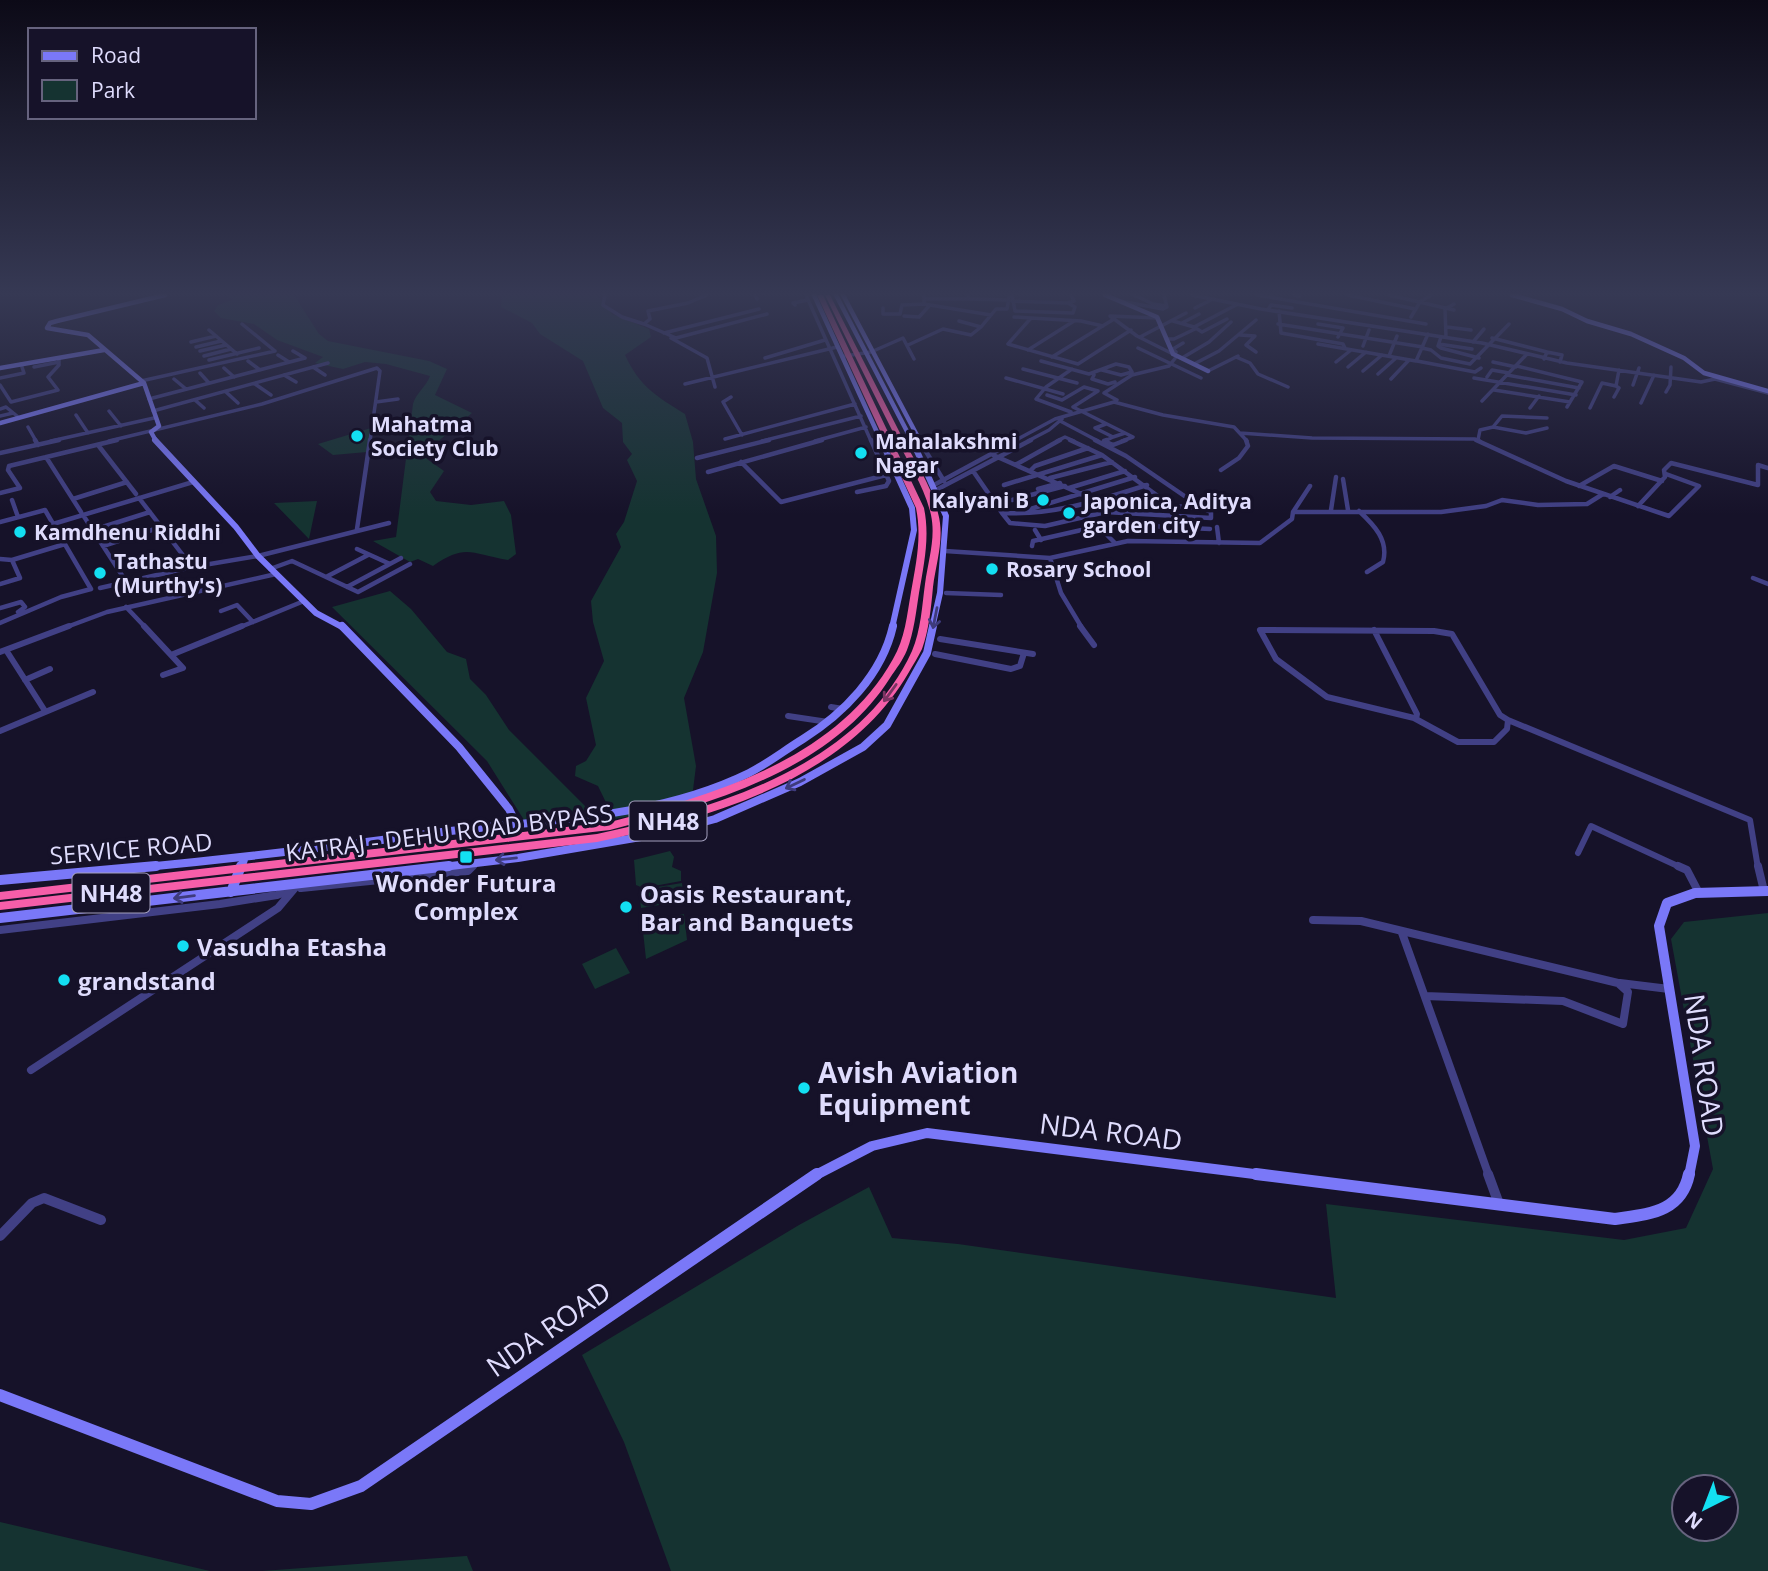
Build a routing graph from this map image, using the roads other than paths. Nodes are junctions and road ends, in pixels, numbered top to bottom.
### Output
1 (22, 368) edge
2 (54, 368) edge
3 (126, 368) edge
4 (205, 368) edge
5 (224, 368) dead end
6 (257, 368) edge
7 (266, 368) edge
8 (308, 368) edge
9 (315, 368) edge
10 (375, 368) edge
11 (377, 368) edge
12 (710, 368) edge
13 (752, 368) edge
14 (839, 368) edge
15 (847, 368) edge
16 (853, 368) edge
17 (864, 368) edge
18 (874, 368) edge
19 (880, 368) edge
20 (1108, 368) edge
21 (1130, 368) edge
22 (1162, 368) edge
23 (1180, 368) edge
24 (1203, 368) edge
25 (1213, 368) edge
26 (1253, 368) edge
27 (1366, 368) edge
28 (1384, 368) edge
29 (1401, 368) edge
30 (1457, 368) edge
31 (1481, 368) dead end
32 (1514, 368) edge
33 (1527, 368) edge
34 (1546, 368) edge
35 (1572, 368) edge
36 (1602, 368) edge
37 (1604, 368) edge
38 (1671, 368) dead end
39 (1698, 368) edge
40 (1023, 369) dead end
41 (1072, 369) joint
42 (1609, 369) joint
43 (1623, 369) junction
44 (260, 370) junction
45 (1102, 370) junction
46 (1639, 370) junction
47 (1208, 371) joint
48 (1363, 371) dead end
49 (1543, 372) junction
50 (200, 373) dead end
51 (325, 374) dead end
52 (1378, 374) dead end
53 (284, 375) junction
54 (1091, 375) junction
55 (1507, 375) junction
56 (1654, 375) junction
57 (1487, 376) dead end
58 (234, 377) junction
59 (1563, 377) junction
60 (1670, 377) junction
61 (0, 378) edge
62 (713, 378) junction
63 (1006, 378) dead end
64 (1058, 378) junction
65 (1201, 378) dead end
66 (1474, 378) dead end
67 (1599, 378) dead end
68 (174, 379) dead end
69 (1391, 379) dead end
70 (1687, 380) junction
71 (142, 382) junction
72 (296, 382) dead end
73 (209, 383) junction
74 (1077, 383) dead end
75 (1501, 383) junction
76 (255, 384) junction
77 (685, 384) dead end
78 (1633, 385) dead end
79 (0, 386) edge
80 (1616, 386) junction
81 (715, 387) dead end
82 (1288, 387) dead end
83 (1684, 387) dead end
84 (1578, 388) junction
85 (1044, 389) junction
86 (186, 390) junction
87 (1494, 390) junction
88 (226, 392) junction
89 (1666, 392) dead end
90 (1768, 392) edge
91 (858, 393) junction
92 (850, 394) junction
93 (271, 395) dead end
94 (1048, 395) dead end
95 (1576, 395) junction
96 (1539, 396) junction
97 (731, 397) dead end
98 (1614, 397) dead end
99 (1056, 398) junction
100 (149, 399) junction
101 (398, 399) dead end
102 (195, 400) junction
103 (1482, 401) dead end
104 (376, 402) junction
105 (238, 403) dead end
106 (1641, 403) dead end
107 (855, 404) junction
108 (1126, 404) junction
109 (204, 408) dead end
110 (1530, 408) dead end
111 (1590, 408) dead end
112 (0, 409) edge
113 (109, 411) dead end
114 (1074, 411) junction
115 (15, 414) junction
116 (76, 415) dead end
117 (154, 415) junction
118 (861, 416) junction
119 (1547, 418) dead end
120 (0, 420) edge
121 (1062, 420) junction
122 (1106, 424) junction
123 (27, 426) dead end
124 (121, 426) junction
125 (866, 427) junction
126 (1493, 427) junction
127 (1547, 428) dead end
128 (151, 432) junction
129 (88, 433) junction
130 (1125, 433) junction
131 (1240, 433) junction
132 (742, 435) junction
133 (1113, 437) junction
134 (1478, 440) junction
135 (38, 445) junction
136 (98, 445) junction
137 (919, 447) junction
138 (736, 448) junction
139 (1088, 448) junction
140 (0, 452) edge
141 (1102, 455) junction
142 (996, 456) junction
143 (46, 457) junction
144 (698, 458) dead end
145 (749, 460) junction
146 (741, 462) junction
147 (1112, 462) junction
148 (1017, 464) junction
149 (1768, 468) edge
150 (1031, 470) junction
151 (1221, 470) dead end
152 (1125, 471) junction
153 (708, 472) dead end
154 (974, 472) junction
155 (10, 473) junction
156 (1042, 474) junction
157 (1665, 474) junction
158 (886, 475) junction
159 (0, 476) edge
160 (1135, 477) junction
161 (1336, 477) dead end
162 (1050, 478) junction
163 (1343, 478) dead end
164 (944, 481) junction
165 (1662, 481) junction
166 (127, 482) junction
167 (193, 482) junction
168 (1004, 485) dead end
169 (1147, 485) junction
170 (1065, 486) junction
171 (1310, 486) dead end
172 (1579, 486) junction
173 (935, 487) junction
174 (1620, 490) dead end
175 (857, 492) dead end
176 (0, 494) edge
177 (1082, 495) junction
178 (1603, 495) junction
179 (137, 496) junction
180 (1610, 497) junction
181 (1012, 498) dead end
182 (73, 499) junction
183 (12, 500) dead end
184 (1100, 501) junction
185 (1111, 502) junction
186 (1172, 506) junction
187 (1637, 506) junction
188 (1202, 508) junction
189 (1331, 510) junction
190 (1348, 510) junction
191 (1024, 511) dead end
192 (1359, 511) junction
193 (150, 512) junction
194 (1113, 512) junction
195 (1293, 512) junction
196 (82, 513) junction
197 (1002, 513) junction
198 (1105, 514) junction
199 (18, 517) junction
200 (0, 522) edge
201 (389, 523) dead end
202 (53, 524) junction
203 (1108, 524) junction
204 (1098, 526) junction
205 (161, 527) junction
206 (1217, 527) dead end
207 (1210, 528) dead end
208 (357, 529) junction
209 (93, 530) junction
210 (1035, 530) dead end
211 (1041, 540) junction
212 (1115, 543) junction
213 (1219, 543) junction
214 (65, 544) junction
215 (103, 546) junction
216 (1032, 546) dead end
217 (358, 550) dead end
218 (910, 551) junction
219 (945, 553) junction
220 (368, 555) junction
221 (258, 556) junction
222 (401, 558) dead end
223 (1050, 558) junction
224 (0, 559) edge
225 (12, 560) junction
226 (926, 560) junction
227 (390, 564) junction
228 (410, 564) dead end
229 (192, 567) junction
230 (273, 571) junction
231 (1367, 572) dead end
232 (326, 577) junction
233 (1753, 578) dead end
234 (127, 583) junction
235 (0, 584) edge
236 (1768, 584) edge
237 (987, 586) dead end
238 (347, 587) junction
239 (100, 588) dead end
240 (946, 593) dead end
241 (986, 595) junction
242 (1001, 595) dead end
243 (304, 601) junction
244 (126, 607) junction
245 (0, 608) edge
246 (221, 611) dead end
247 (0, 621) edge
248 (253, 622) junction
249 (1374, 630) junction
250 (940, 639) dead end
251 (1094, 645) dead end
252 (3, 651) edge
253 (1024, 653) junction
254 (935, 654) dead end
255 (1033, 654) dead end
256 (171, 655) junction
257 (50, 669) dead end
258 (163, 675) dead end
259 (25, 680) junction
260 (93, 692) dead end
261 (831, 707) dead end
262 (843, 709) junction
263 (45, 712) junction
264 (788, 716) dead end
265 (1416, 719) junction
266 (1508, 720) junction
267 (830, 722) junction
268 (0, 731) edge
269 (752, 777) junction
270 (512, 826) junction
271 (1578, 853) dead end
272 (245, 857) junction
273 (269, 865) junction
274 (225, 876) junction
275 (0, 880) edge
276 (297, 886) junction
277 (251, 889) junction
278 (1766, 891) edge
279 (231, 892) junction
280 (1699, 893) junction
281 (0, 896) edge
282 (0, 906) edge
283 (0, 918) edge
284 (1313, 920) dead end
285 (0, 930) edge
286 (1402, 933) junction
287 (1618, 983) junction
288 (1670, 989) junction
289 (1425, 996) junction
290 (31, 1070) dead end
291 (1499, 1204) junction
292 (101, 1220) dead end
293 (0, 1236) edge
294 (0, 1395) edge

1 - 61 street
2 - 79 street
3 - 71 street
4 - 71 street
5 - 58 street
6 - 44 street
7 - 44 street
8 - 53 street
9 - 51 street
10 - 128 street
11 - 104 street
12 - 62 street
13 - 62 street
14 - 92 street
15 - 91 street, SERVICE ROAD
16 - 226 highway, NH48
17 - 226 highway, NH48
18 - 137 street
19 - 137 street
20 - 45 street
21 - 45 street
22 - 108 street
23 - 65 street
24 - 47 street
25 - 47 street
26 - 82 street
27 - 48 street
28 - 52 street
29 - 69 street
30 - 31 street
32 - 55 street
33 - 49 street
34 - 49 street
35 - 59 street
36 - 67 street
37 - 42 street
38 - 60 street
39 - 90 street
40 - 64 street
41 - 54 street
41 - 64 street
42 - 43 street
43 - 46 street
43 - 80 street
44 - 58 street
45 - 54 street
46 - 56 street
46 - 78 street
49 - 59 street
50 - 73 street
53 - 72 street
53 - 76 street
54 - 54 street
55 - 57 street
55 - 75 street
55 - 84 street
56 - 60 street
56 - 106 street
58 - 73 street
59 - 84 street
60 - 70 street
60 - 89 street
62 - 77 street
62 - 81 street
63 - 85 street
64 - 74 street
64 - 85 street
66 - 75 street
68 - 86 street
70 - 83 street
70 - 90 street
71 - 100 street
71 - 115 street
71 - 120 street
73 - 86 street
75 - 87 street
75 - 95 street
76 - 88 street
76 - 93 street
80 - 98 street
80 - 111 street
84 - 95 street
85 - 99 street
85 - 114 street
86 - 100 street
87 - 96 street
87 - 103 street
88 - 102 street
88 - 105 street
91 - 92 street
91 - 218 street, SERVICE ROAD
92 - 107 street
94 - 99 street
95 - 96 street
96 - 110 street
97 - 132 street
99 - 114 street
100 - 117 street
101 - 104 street
102 - 109 street
102 - 117 street
104 - 208 street
107 - 118 street
107 - 132 street
108 - 114 street
108 - 131 street
112 - 115 street
113 - 124 street
114 - 121 street
114 - 122 street
115 - 120 street
116 - 129 street
117 - 124 street
117 - 128 street
118 - 125 street
118 - 138 street
119 - 126 street
121 - 142 street
121 - 188 street
122 - 130 street
122 - 133 street
123 - 135 street
124 - 129 street
125 - 145 street
125 - 158 street
126 - 127 street
126 - 134 street
128 - 136 street
128 - 167 street
129 - 135 street
130 - 133 street
130 - 133 street
131 - 134 street
131 - 151 street
132 - 138 street
134 - 172 street
135 - 140 street
136 - 143 street
136 - 166 street
137 - 164 street
137 - 173 street
138 - 144 street
138 - 145 street
139 - 141 street
139 - 148 street
139 - 150 street
141 - 147 street
141 - 156 street
142 - 148 street
142 - 154 street
142 - 164 street
143 - 155 street
143 - 182 street
145 - 146 street
146 - 153 street
146 - 158 street
147 - 152 street
147 - 162 street
148 - 150 street
149 - 157 street
150 - 156 street
152 - 160 street
152 - 170 street
154 - 173 street
154 - 197 street
155 - 159 street
155 - 176 street
156 - 162 street
156 - 168 street
157 - 165 street
157 - 187 street
158 - 175 street
160 - 169 street
160 - 177 street
161 - 189 street
162 - 170 street
163 - 190 street
164 - 173 street
165 - 172 street
165 - 187 street
166 - 179 street
166 - 182 street
167 - 179 street
167 - 221 street
169 - 184 street
169 - 186 street
170 - 177 street
170 - 181 street
171 - 195 street
172 - 178 street
173 - 219 street
174 - 180 street
177 - 184 street
177 - 191 street
178 - 180 street
178 - 192 street
179 - 193 street
179 - 196 street
180 - 187 street
182 - 196 street
183 - 199 street
184 - 185 street
184 - 197 street
184 - 198 street
185 - 186 street
185 - 194 street
186 - 188 street
188 - 194 street
189 - 190 street
189 - 195 street
190 - 192 street
192 - 231 street
193 - 205 street
193 - 209 street
194 - 198 street
195 - 213 street
196 - 202 street
196 - 209 street
197 - 198 street
198 - 203 street
199 - 200 street
199 - 202 street
201 - 208 street
202 - 214 street
203 - 204 street
203 - 207 street
204 - 211 street
204 - 212 street
205 - 215 street
205 - 229 street
206 - 213 street
208 - 221 street
209 - 215 street
210 - 211 street
211 - 216 street
212 - 213 street
212 - 223 street
214 - 225 street
214 - 247 street
215 - 234 street
217 - 220 street
218 - 219 street
218 - 262 street, SERVICE ROAD
219 - 223 street
219 -> 276 street
220 - 227 street
220 - 232 street
221 - 229 street
221 - 230 street
222 - 227 street
223 - 251 street
224 - 225 street
225 - 235 street
226 - 269 highway, KATRAJ - DEHU ROAD BYPASS / NH48
226 -> 273 highway, KATRAJ - DEHU ROAD BYPASS / NH48
227 - 238 street
228 - 238 street
229 - 234 street
230 - 232 street
230 - 243 street
230 - 244 street
232 - 238 street
233 - 236 street
234 - 239 street
237 - 241 street
240 - 241 street
241 - 242 street
243 - 248 street
243 - 270 street
244 - 252 street
244 - 256 street
245 - 247 street
246 - 248 street
248 - 256 street
249 - 265 street
249 - 265 street
249 - 266 street
250 - 253 street
252 - 259 street
253 - 254 street
253 - 255 street
256 - 258 street
257 - 259 street
259 - 263 street
260 - 263 street
261 - 262 street
262 - 267 street, SERVICE ROAD
263 - 268 street
264 - 267 street
265 - 266 street
266 - 278 street
267 - 269 street, SERVICE ROAD
269 - 270 street, SERVICE ROAD
269 - 273 highway, KATRAJ - DEHU ROAD BYPASS / NH48
270 - 273 street, SERVICE ROAD
271 - 280 street
272 - 273 street, SERVICE ROAD
272 - 275 street, SERVICE ROAD
272 - 279 street
273 - 274 highway, KATRAJ - DEHU ROAD BYPASS / NH48
273 - 277 street
274 - 281 highway, KATRAJ - DEHU ROAD BYPASS / NH48
274 - 282 highway, KATRAJ - DEHU ROAD BYPASS / NH48
276 - 277 street
276 - 285 street
276 - 290 street
277 - 279 street
278 - 280 street, NDA ROAD
279 -> 283 street
280 - 288 street, NDA ROAD
284 - 286 street
286 - 287 street
286 - 289 street
287 - 288 street
287 - 289 street
288 - 291 street, NDA ROAD
289 - 291 street
291 - 294 street, NDA ROAD
292 - 293 street

